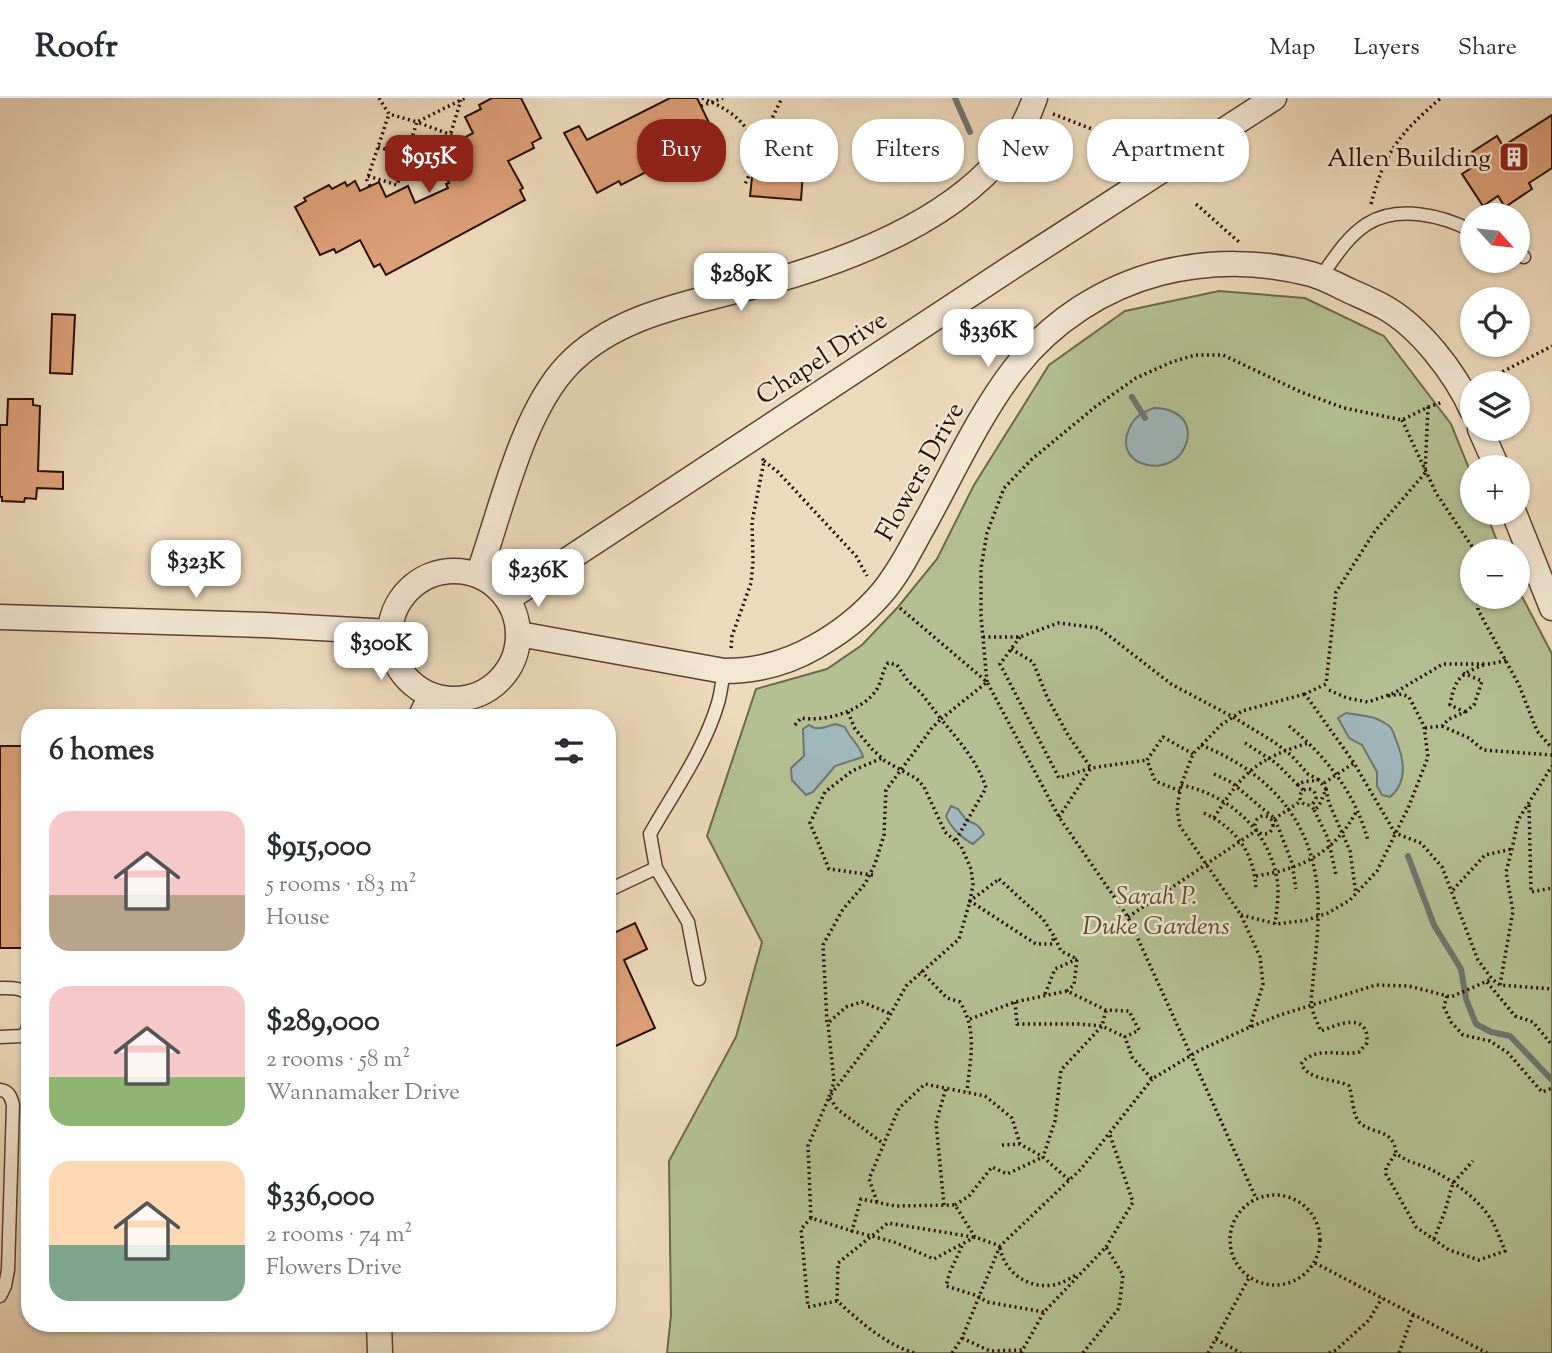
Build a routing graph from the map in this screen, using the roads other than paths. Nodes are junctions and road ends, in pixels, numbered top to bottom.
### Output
1 (1274, 98) edge
2 (1033, 102) edge
3 (1460, 226) edge
4 (1321, 277) junction
5 (1460, 389) edge
6 (1519, 525) edge
7 (478, 575) junction
8 (508, 599) junction
9 (1552, 608) edge
10 (0, 617) edge
11 (390, 632) junction
12 (519, 634) junction
13 (727, 662) junction
14 (431, 695) junction
15 (424, 709) edge
16 (656, 869) junction
17 (616, 887) edge
18 (699, 979) dead end
19 (0, 988) edge
20 (21, 990) edge
21 (21, 1036) edge
22 (0, 1037) edge
23 (0, 1090) edge
24 (0, 1296) edge
25 (379, 1332) edge
26 (380, 1353) edge

1 - 8 street, Chapel Drive
2 - 7 street
3 - 4 lane
4 - 5 street, Flowers Drive
4 - 13 street, Flowers Drive
6 - 9 street
7 - 8 street
7 - 11 street
8 - 12 street
10 - 11 street
11 - 14 street
12 - 13 street, Flowers Drive
12 - 14 street
13 - 16 lane
14 - 15 street
16 - 17 lane
16 - 18 lane
19 - 20 lane
21 - 22 lane
23 - 24 lane
25 - 26 street

